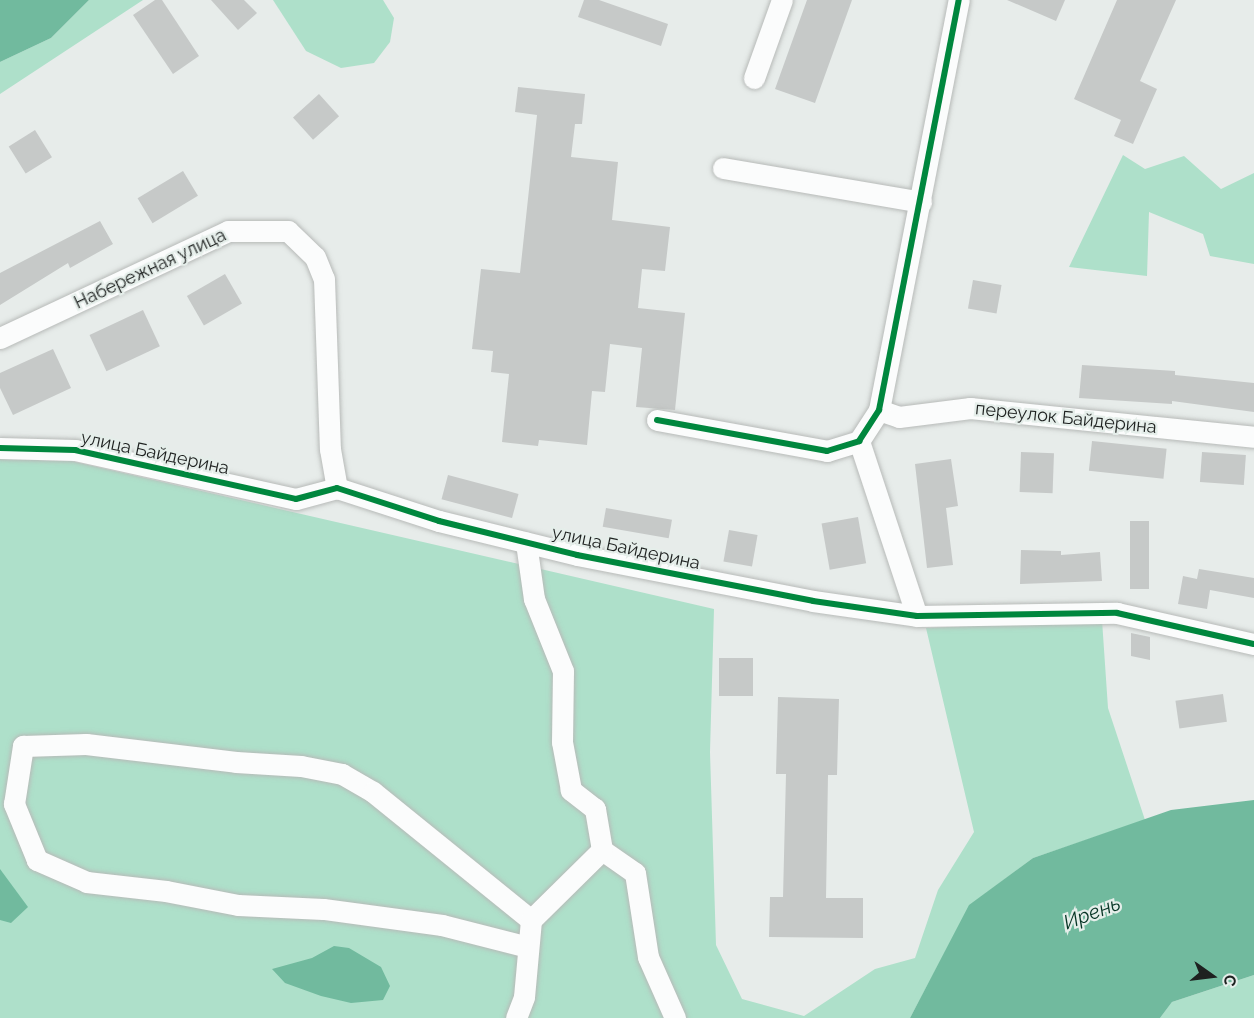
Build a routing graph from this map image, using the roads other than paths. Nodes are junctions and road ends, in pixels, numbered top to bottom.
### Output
1 (782, 0) edge
2 (959, 0) edge
3 (754, 78) dead end
4 (723, 168) dead end
5 (921, 202) junction
6 (0, 338) edge
7 (879, 410) junction
8 (657, 420) dead end
9 (1254, 437) edge
10 (859, 441) junction
11 (0, 448) edge
12 (337, 488) junction
13 (526, 543) junction
14 (917, 616) junction
15 (1254, 644) edge
16 (602, 849) junction
17 (531, 920) junction
18 (528, 947) junction
19 (516, 1018) edge
20 (675, 1018) edge

1 - 3 street
2 - 5 street
4 - 5 street
5 - 7 street
6 - 12 street, Набережная улица
7 - 9 street, переулок Байдерина
7 - 10 street
8 - 10 street
10 - 14 street
11 - 12 street, улица Байдерина
12 - 13 street, улица Байдерина
13 - 14 street, улица Байдерина
13 - 16 street
14 - 15 street, улица Байдерина
16 - 17 street
16 - 20 street
17 - 18 street
17 - 18 street
18 - 19 street

